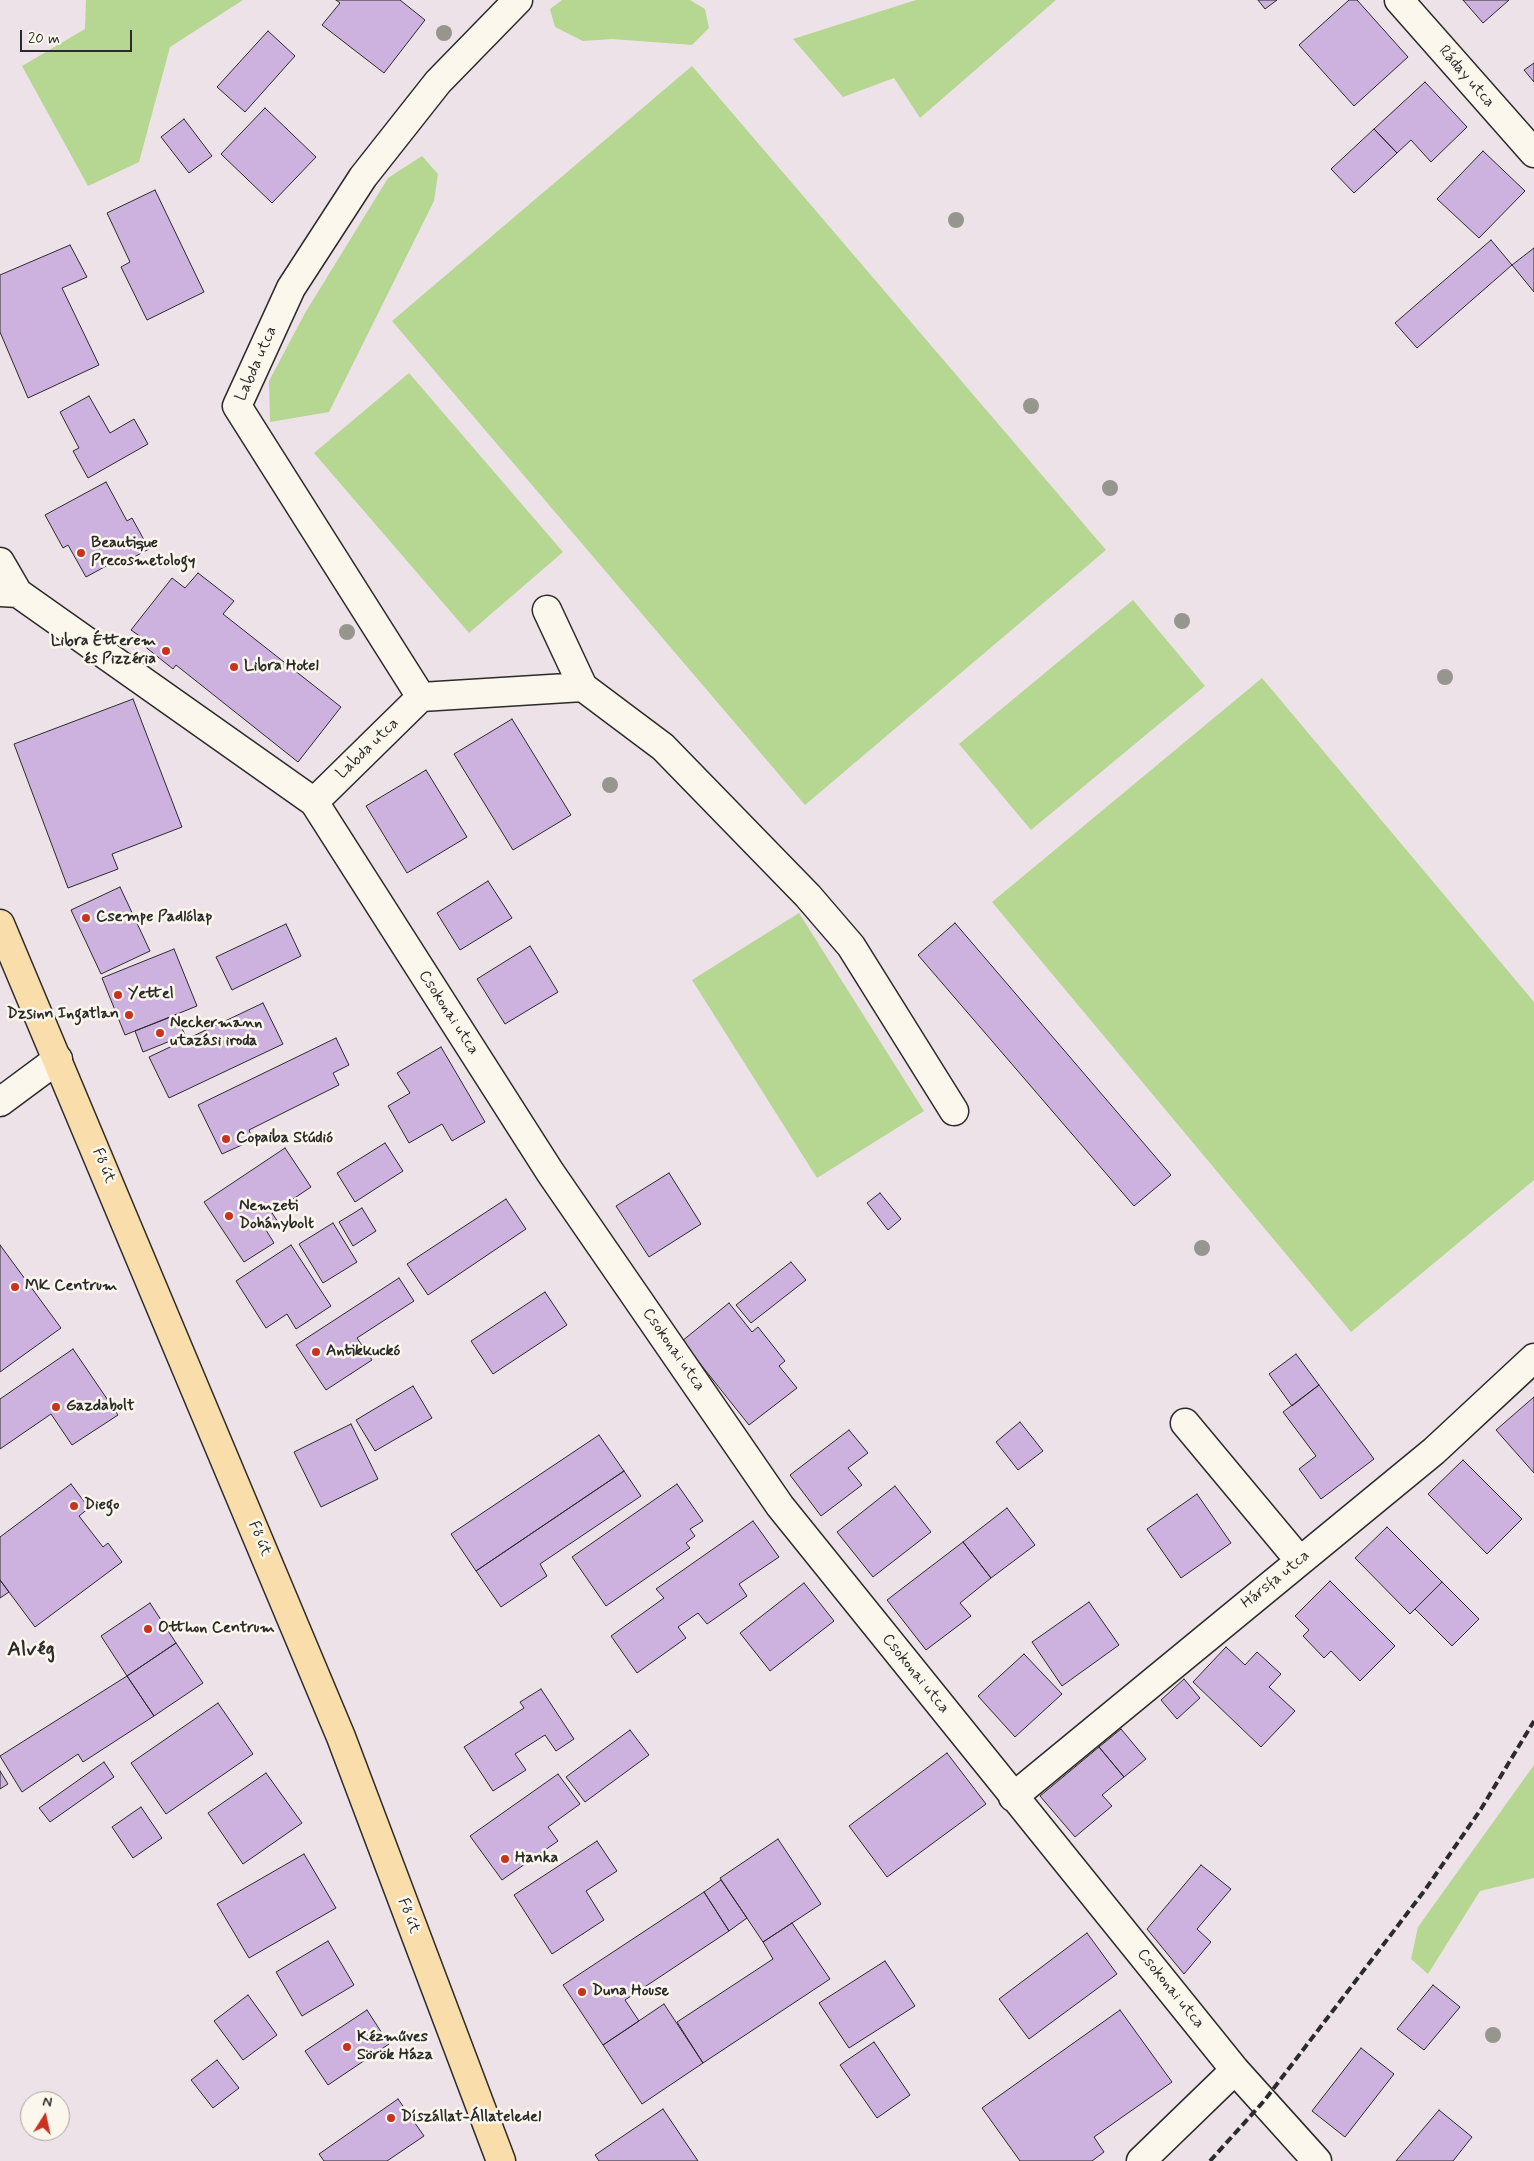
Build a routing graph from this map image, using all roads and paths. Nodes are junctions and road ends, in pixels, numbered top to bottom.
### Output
1 (518, 0) edge
2 (1399, 0) edge
3 (1534, 153) edge
4 (0, 562) edge
5 (9, 592) edge
6 (547, 610) dead end
7 (583, 688) junction
8 (421, 697) junction
9 (314, 802) junction
10 (0, 924) edge
11 (58, 1059) junction
12 (0, 1102) edge
13 (954, 1111) dead end
14 (1534, 1358) edge
15 (1185, 1423) dead end
16 (1300, 1561) junction
17 (1013, 1796) junction
18 (1235, 2070) junction
19 (501, 2161) edge
20 (1141, 2161) edge
21 (1316, 2161) edge

1 - 8 street, Labda utca
2 - 3 street, Ráday utca
4 - 5 street
5 - 9 street, Csokonai utca
6 - 7 street
7 - 8 street
7 - 13 street
8 - 9 street, Labda utca
9 - 17 street, Csokonai utca
10 - 11 main road, Fő út
11 - 12 street
11 - 19 main road, Fő út
14 - 16 street, Hársfa utca
15 - 16 street
16 - 17 street, Hársfa utca
17 - 18 street, Csokonai utca
18 - 20 street
18 - 21 street, Csokonai utca

